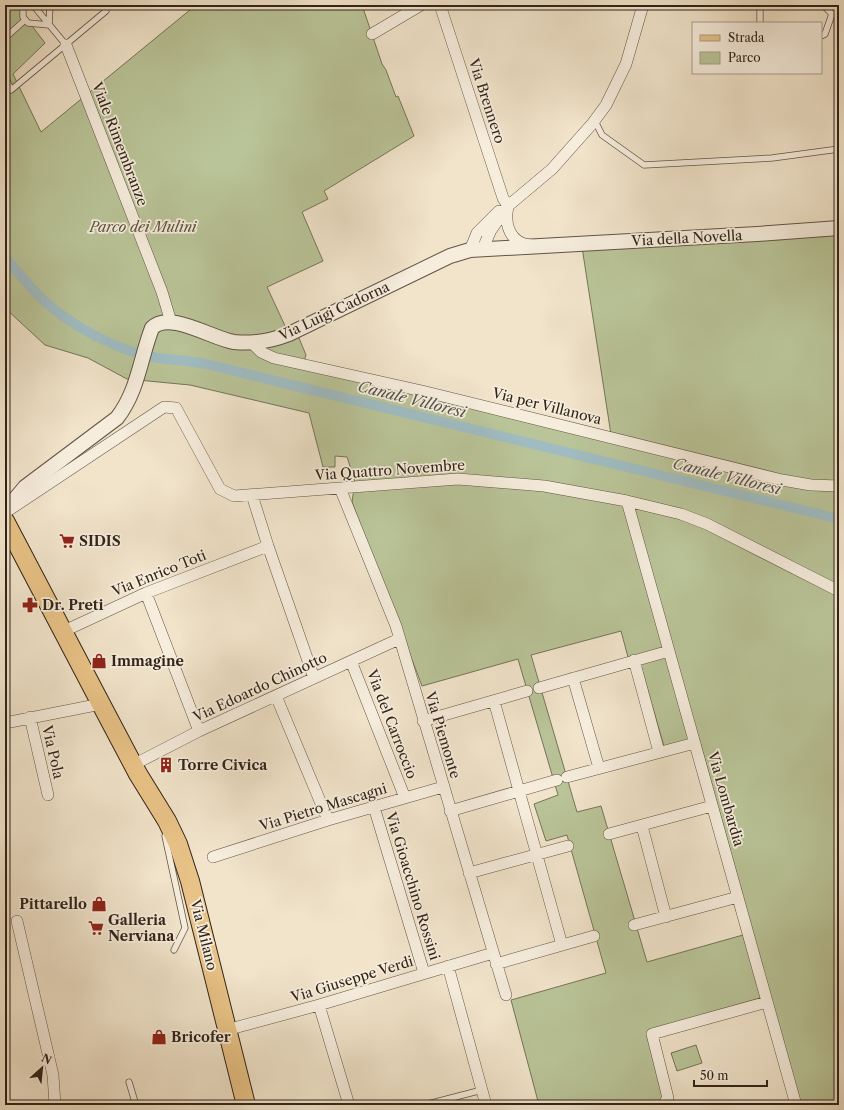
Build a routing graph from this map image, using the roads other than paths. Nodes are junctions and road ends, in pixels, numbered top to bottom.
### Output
1 (23, 5) edge
2 (33, 5) edge
3 (50, 5) edge
4 (103, 5) edge
5 (421, 5) edge
6 (440, 5) edge
7 (643, 5) edge
8 (760, 5) edge
9 (823, 5) edge
10 (839, 12) edge
11 (832, 14) junction
12 (25, 20) junction
13 (760, 22) edge
14 (49, 25) junction
15 (372, 34) dead end
16 (6, 35) edge
17 (822, 36) edge
18 (66, 45) junction
19 (5, 76) edge
20 (595, 121) junction
21 (839, 149) edge
22 (508, 206) junction
23 (839, 228) edge
24 (535, 245) junction
25 (477, 249) junction
26 (171, 322) junction
27 (252, 343) junction
28 (839, 486) edge
29 (340, 488) junction
30 (252, 495) junction
31 (627, 501) junction
32 (5, 512) edge
33 (5, 521) edge
34 (268, 546) junction
35 (839, 591) edge
36 (146, 593) junction
37 (62, 632) junction
38 (400, 639) junction
39 (669, 651) junction
40 (634, 660) junction
41 (351, 661) junction
42 (314, 678) junction
43 (573, 678) junction
44 (539, 688) dead end
45 (527, 691) dead end
46 (276, 696) junction
47 (494, 701) junction
48 (101, 704) junction
49 (30, 717) junction
50 (423, 721) junction
51 (5, 723) edge
52 (199, 732) junction
53 (694, 743) junction
54 (659, 752) junction
55 (599, 768) junction
56 (136, 769) junction
57 (443, 787) junction
58 (520, 791) junction
59 (48, 794) dead end
60 (405, 798) junction
61 (712, 806) junction
62 (374, 807) junction
63 (450, 811) junction
64 (328, 820) junction
65 (642, 826) junction
66 (610, 834) dead end
67 (165, 836) junction
68 (568, 846) dead end
69 (538, 854) junction
70 (213, 857) dead end
71 (469, 873) junction
72 (738, 897) junction
73 (666, 917) junction
74 (17, 921) dead end
75 (634, 926) dead end
76 (594, 936) dead end
77 (562, 944) junction
78 (174, 950) dead end
79 (495, 958) junction
80 (448, 966) junction
81 (424, 973) junction
82 (506, 995) dead end
83 (767, 1002) junction
84 (319, 1005) junction
85 (223, 1031) junction
86 (129, 1082) dead end
87 (482, 1090) junction
88 (135, 1102) dead end
89 (55, 1105) edge
90 (237, 1105) edge
91 (246, 1105) edge
92 (349, 1105) edge
93 (424, 1105) edge
94 (486, 1105) edge
95 (663, 1105) edge
96 (796, 1105) edge

1 - 12 lane
2 - 14 lane, Viale Rimembranze
3 - 14 lane
4 - 18 lane
5 - 15 street
6 - 22 street, Via Brennero
7 - 20 street
8 - 13 lane
9 - 11 lane
10 - 11 lane
11 - 17 lane
12 - 14 lane
12 - 16 lane
14 - 18 lane, Viale Rimembranze
18 - 19 lane
18 - 26 street, Viale Rimembranze
20 - 21 lane
20 - 22 street
22 - 24 street
22 - 25 street
23 - 24 street, Via della Novella
24 - 25 street, Via Luigi Cadorna
25 - 27 street, Via Luigi Cadorna
26 - 27 street, Via Luigi Cadorna
26 - 32 street
27 - 28 street, Via per Villanova
29 - 30 street, Via Quattro Novembre
29 - 31 street, Via Quattro Novembre
29 - 38 street, Via Piemonte
30 - 32 street, Via Quattro Novembre
30 - 34 street
31 - 35 street, Via Quattro Novembre
31 - 39 street, Via Lombardia
33 - 37 main road, Via Milano
34 - 36 street, Via Enrico Toti
34 - 42 street
36 - 37 street, Via Enrico Toti
36 - 52 street
37 - 48 main road, Via Milano
38 - 41 street, Via Edoardo Chinotto
38 - 50 street, Via Piemonte
39 - 40 street
39 - 53 street, Via Lombardia
40 - 43 street
40 - 54 street
41 - 42 street, Via Edoardo Chinotto
41 - 60 street, Via del Carroccio
42 - 46 street, Via Edoardo Chinotto
43 - 44 street
43 - 55 street
45 - 47 street
46 - 52 street, Via Edoardo Chinotto
46 - 64 street
47 - 50 street
47 - 58 street
48 - 49 street
48 - 56 main road, Via Milano
49 - 51 street
49 - 59 street, Via Pola
50 - 57 street, Via Piemonte
52 - 56 street, Via Edoardo Chinotto
53 - 54 street
53 - 61 street, Via Lombardia
54 - 55 street
55 - 58 street
56 - 67 main road, Via Milano
56 - 85 main road, Via Milano
57 - 60 street, Via Pietro Mascagni
57 - 63 street, Via Piemonte
58 - 63 street
58 - 69 street
60 - 62 street, Via Pietro Mascagni
61 - 65 street
61 - 72 street, Via Lombardia
62 - 64 street, Via Pietro Mascagni
62 - 81 street, Via Gioacchino Rossini
63 - 71 street, Via Piemonte
64 - 70 street, Via Pietro Mascagni
65 - 66 street
65 - 73 street
67 - 78 lane
67 - 85 main road, Via Milano
68 - 69 street
69 - 71 street
69 - 77 street
71 - 79 street, Via Piemonte
72 - 73 street
72 - 83 street, Via Lombardia
73 - 75 street
74 - 89 street
76 - 77 street, Via Giuseppe Verdi
77 - 79 street, Via Giuseppe Verdi
79 - 80 street, Via Giuseppe Verdi
79 - 82 street, Via Piemonte
80 - 81 street, Via Giuseppe Verdi
80 - 87 street
81 - 84 street, Via Giuseppe Verdi
83 - 95 street
83 - 96 street, Via Lombardia
84 - 85 street, Via Giuseppe Verdi
84 - 92 street
85 - 90 main road, Via Milano
85 - 91 main road, Via Milano
86 - 88 lane
87 - 93 lane
87 - 94 street

